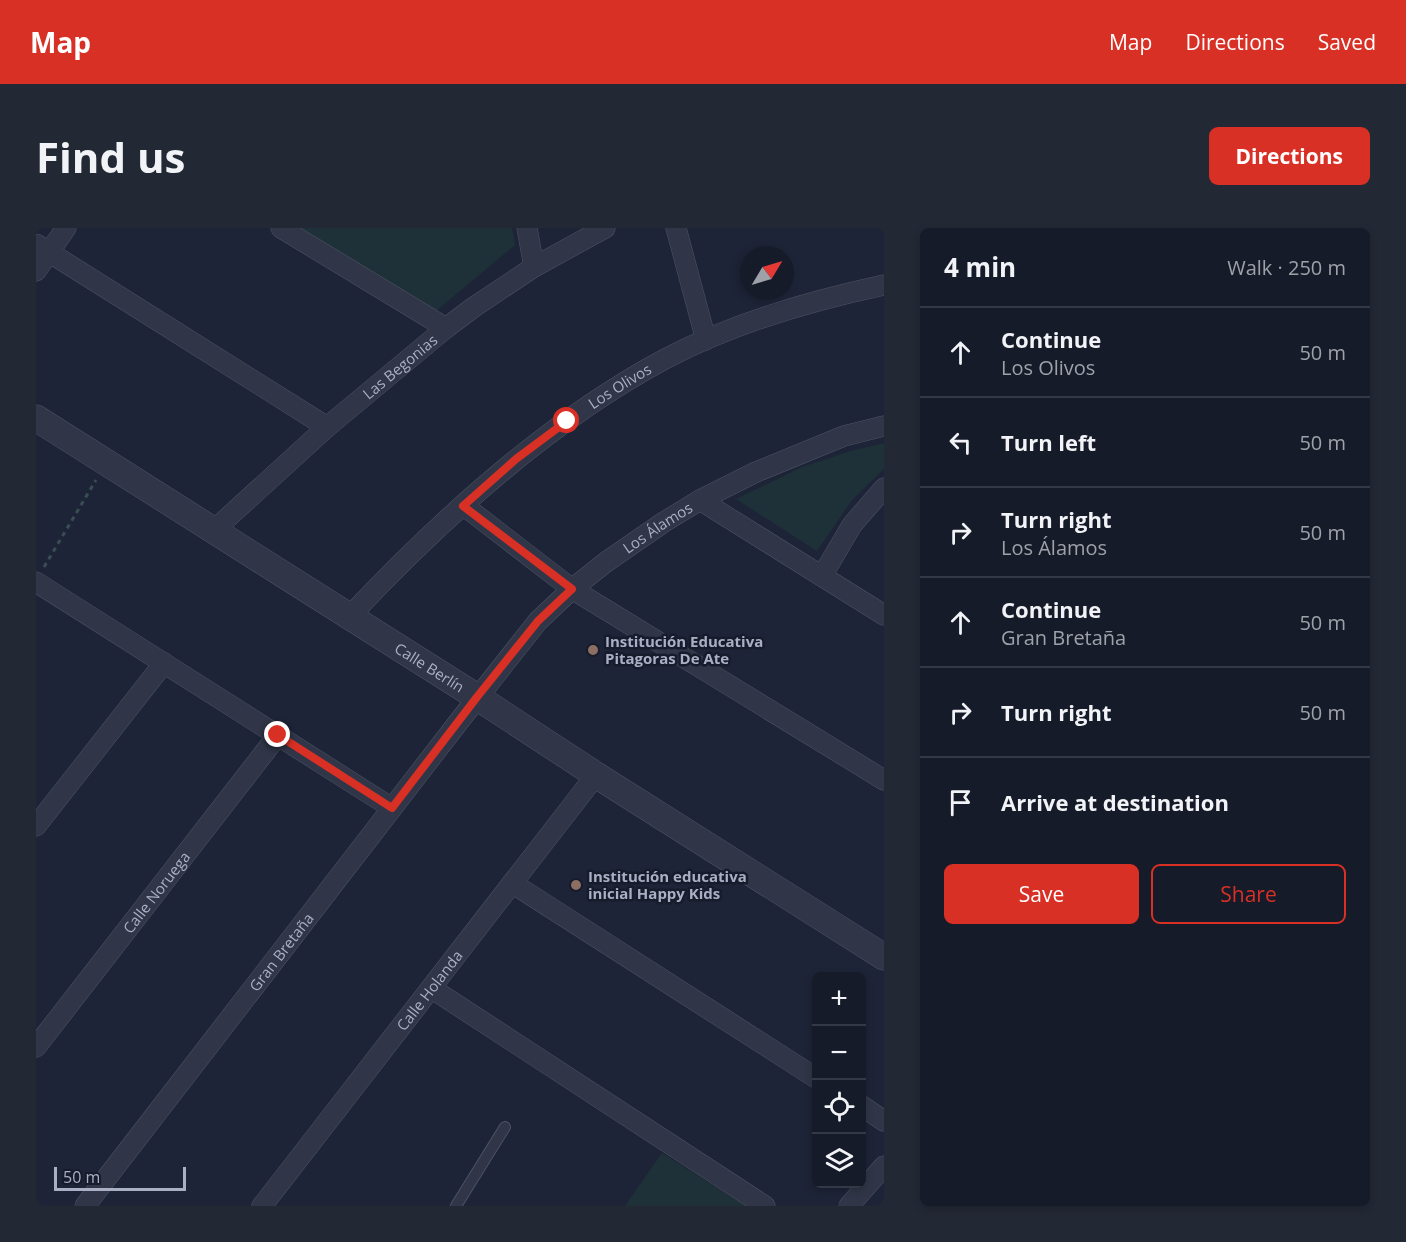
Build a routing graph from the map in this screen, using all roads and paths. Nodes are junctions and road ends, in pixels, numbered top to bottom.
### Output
1 (66, 228) edge
2 (281, 228) edge
3 (527, 228) edge
4 (605, 228) edge
5 (676, 228) edge
6 (42, 249) edge
7 (534, 267) junction
8 (36, 271) edge
9 (884, 285) edge
10 (446, 328) junction
11 (706, 340) junction
12 (36, 418) edge
13 (884, 426) edge
14 (327, 427) junction
15 (107, 463) junction
16 (884, 488) edge
17 (700, 500) junction
18 (463, 506) junction
19 (213, 531) junction
20 (39, 576) edge
21 (822, 576) junction
22 (572, 589) junction
23 (884, 615) edge
24 (349, 617) junction
25 (164, 663) junction
26 (477, 697) junction
27 (278, 735) junction
28 (596, 775) junction
29 (884, 780) edge
30 (392, 808) junction
31 (36, 826) edge
32 (512, 883) junction
33 (884, 957) edge
34 (431, 988) junction
35 (36, 1047) edge
36 (812, 1075) edge
37 (866, 1109) edge
38 (884, 1121) edge
39 (506, 1127) dead end
40 (884, 1166) edge
41 (85, 1206) edge
42 (262, 1206) edge
43 (456, 1206) edge
44 (765, 1206) edge
45 (849, 1206) edge

1 - 6 street
2 - 10 street
3 - 7 street
4 - 7 street, Las Begonias
5 - 11 street
6 - 8 street
6 - 14 street
7 - 10 street, Las Begonias
9 - 11 street, Los Olivos
10 - 14 street, Las Begonias
11 - 18 street, Los Olivos
12 - 15 street, Calle Berlín
13 - 17 street, Los Álamos
14 - 19 street, Las Begonias
15 - 19 street, Calle Berlín
15 - 20 path
16 - 21 street
17 - 21 street
17 - 22 street, Los Álamos
18 - 22 street
18 - 24 street, Los Olivos
19 - 24 street, Calle Berlín
20 - 25 street
21 - 23 street
22 - 26 street, Los Álamos
22 - 29 street
24 - 26 street, Calle Berlín
25 - 27 street
25 - 31 street
26 - 28 street, Calle Berlín
26 - 30 street, Gran Bretaña
27 - 30 street
27 - 35 street, Calle Noruega
28 - 32 street, Calle Holanda
28 - 33 street, Calle Berlín
30 - 41 street, Gran Bretaña
32 - 34 street, Calle Holanda
32 - 36 street
34 - 42 street, Calle Holanda
34 - 44 street
37 - 38 street
39 - 43 lane
40 - 45 street

